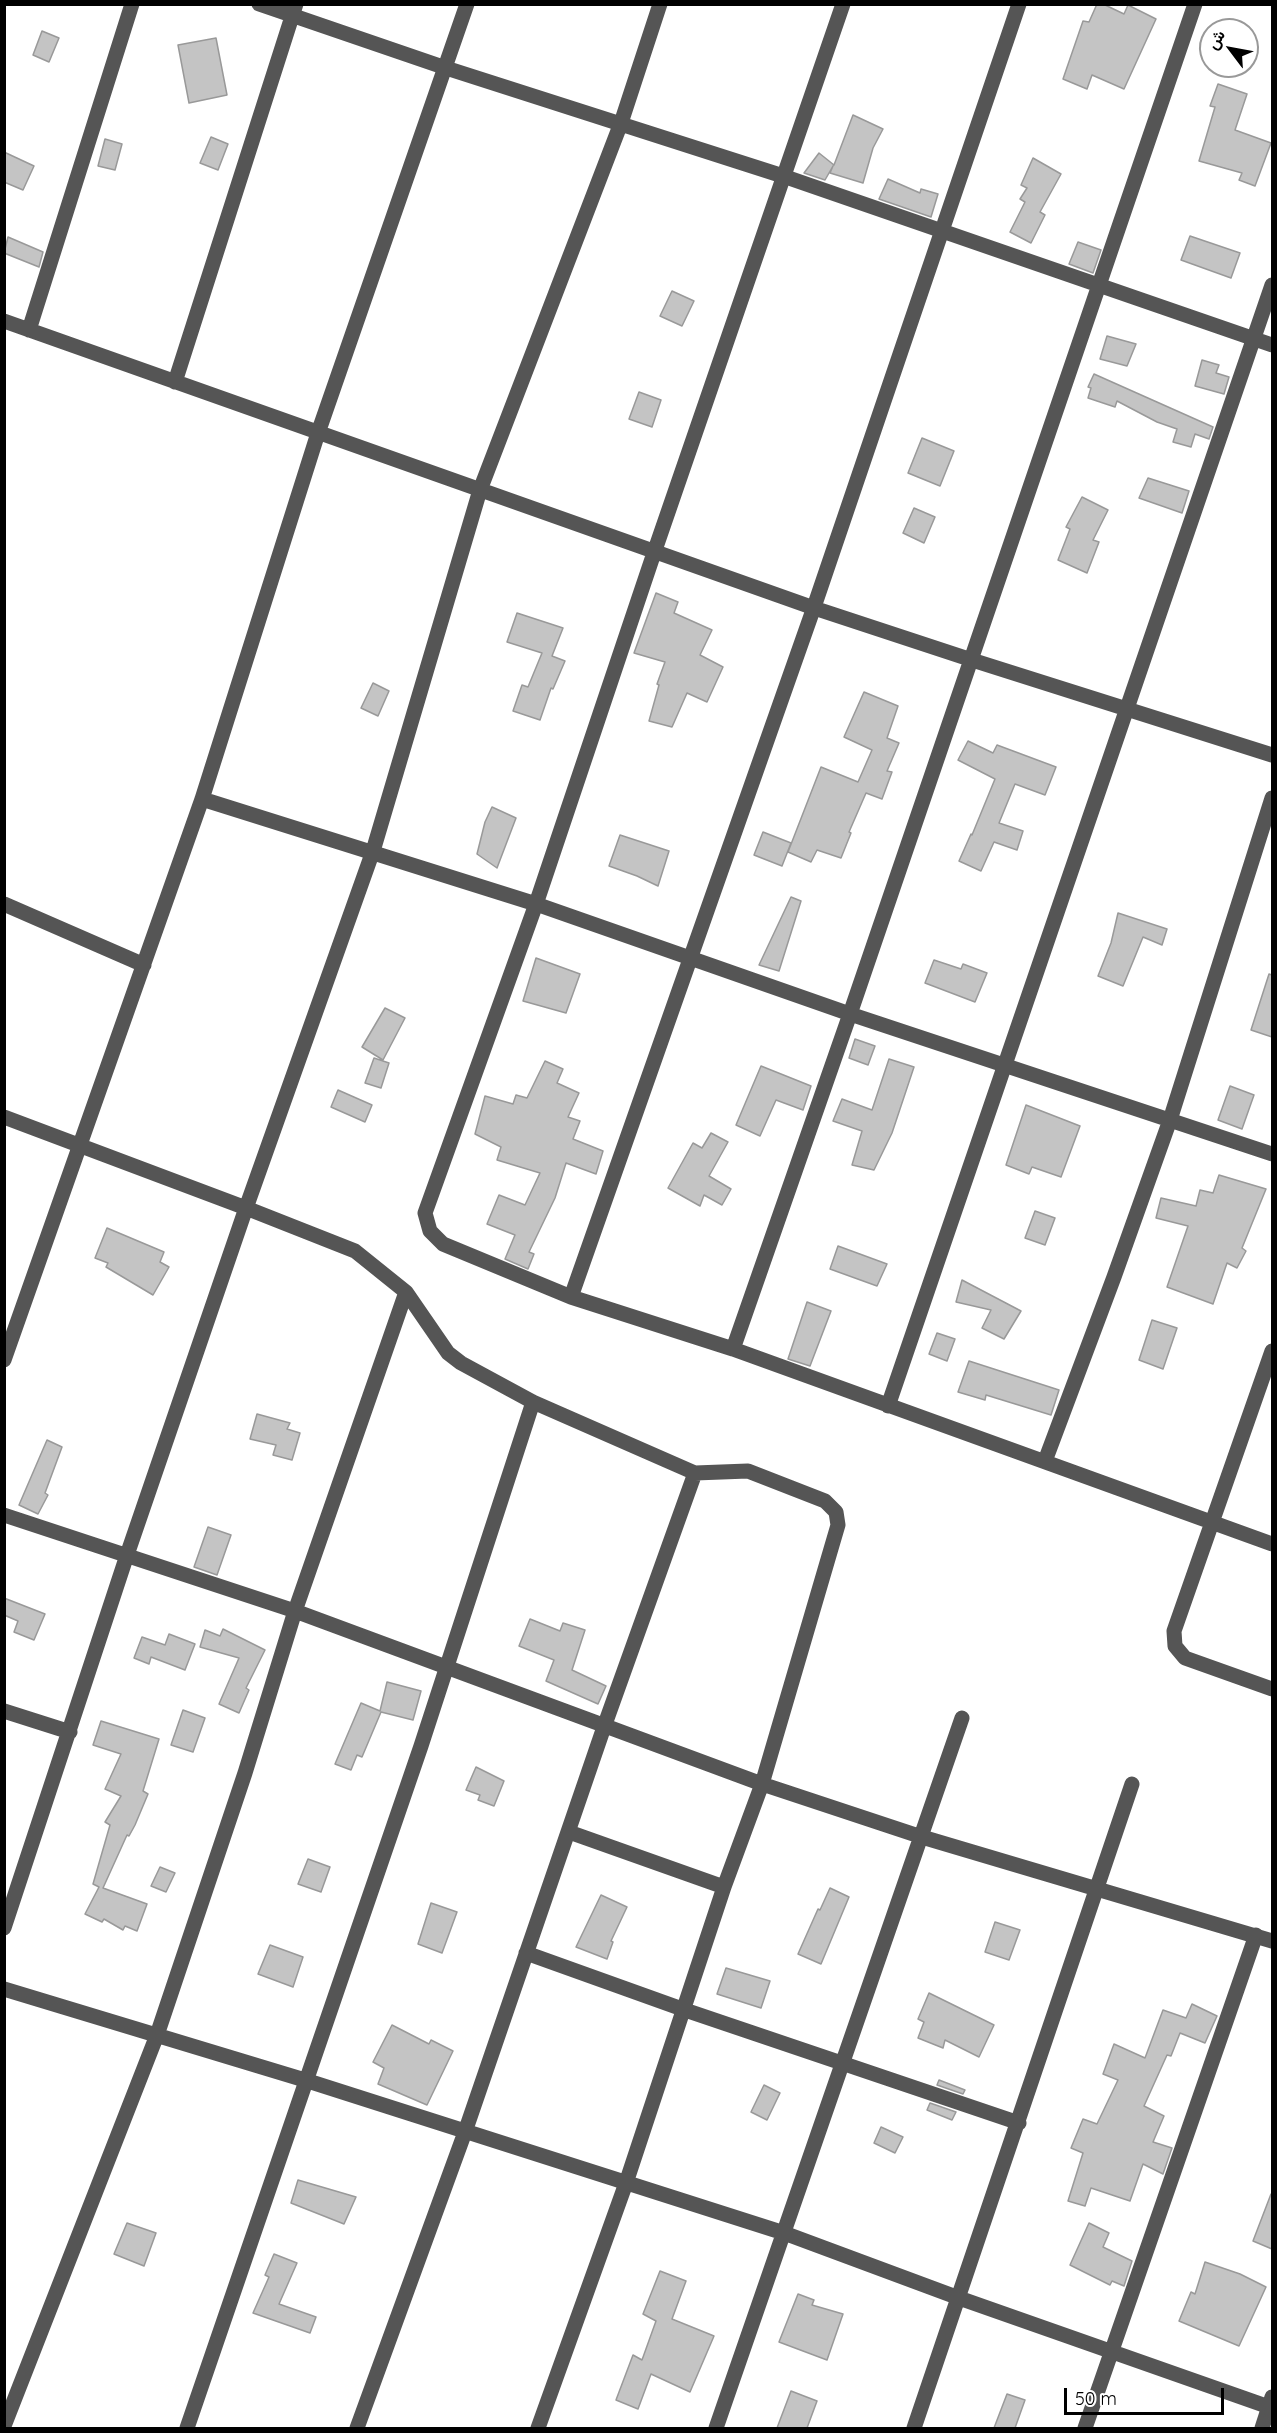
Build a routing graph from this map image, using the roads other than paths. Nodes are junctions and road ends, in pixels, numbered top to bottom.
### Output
1 (132, 4) edge
2 (259, 4) edge
3 (467, 4) edge
4 (660, 4) edge
5 (843, 4) edge
6 (1019, 4) edge
7 (1195, 4) edge
8 (294, 10) edge
9 (446, 68) junction
10 (621, 123) junction
11 (783, 176) junction
12 (940, 231) junction
13 (1099, 285) junction
14 (1272, 285) edge
15 (4, 321) edge
16 (29, 330) junction
17 (1254, 338) junction
18 (1272, 345) edge
19 (175, 381) junction
20 (318, 433) junction
21 (480, 490) junction
22 (655, 550) junction
23 (814, 608) junction
24 (972, 660) junction
25 (1127, 708) junction
26 (1272, 755) edge
27 (1272, 798) edge
28 (202, 799) junction
29 (373, 851) junction
30 (4, 904) edge
31 (536, 904) junction
32 (690, 959) junction
33 (144, 965) junction
34 (850, 1014) junction
35 (1005, 1065) junction
36 (4, 1117) edge
37 (1170, 1120) junction
38 (80, 1146) junction
39 (1272, 1154) edge
40 (246, 1208) junction
41 (406, 1292) junction
42 (572, 1297) junction
43 (733, 1349) junction
44 (1272, 1351) edge
45 (4, 1360) edge
46 (533, 1402) junction
47 (888, 1406) junction
48 (1045, 1461) junction
49 (695, 1473) junction
50 (4, 1515) edge
51 (1212, 1521) junction
52 (1272, 1544) edge
53 (128, 1556) junction
54 (295, 1611) junction
55 (448, 1666) junction
56 (1272, 1689) edge
57 (4, 1711) edge
58 (962, 1718) dead end
59 (604, 1726) junction
60 (70, 1732) junction
61 (762, 1784) junction
62 (1132, 1784) dead end
63 (569, 1832) junction
64 (922, 1837) junction
65 (724, 1887) junction
66 (1098, 1889) junction
67 (4, 1928) edge
68 (1256, 1935) junction
69 (1272, 1941) edge
70 (526, 1953) junction
71 (4, 1989) edge
72 (685, 2010) junction
73 (157, 2036) junction
74 (844, 2064) junction
75 (308, 2081) junction
76 (1019, 2122) junction
77 (465, 2132) junction
78 (626, 2182) junction
79 (784, 2233) junction
80 (959, 2298) junction
81 (1110, 2352) junction
82 (1271, 2404) edge
83 (4, 2426) edge
84 (187, 2428) edge
85 (357, 2428) edge
86 (538, 2428) edge
87 (716, 2428) edge
88 (914, 2428) edge
89 (1085, 2428) edge
90 (1262, 2428) edge

1 - 16 street
2 - 8 street
3 - 9 street
4 - 10 street
5 - 11 street
6 - 12 street
7 - 13 street
8 - 9 street
8 - 19 street
9 - 10 street
9 - 20 street
10 - 11 street
10 - 21 street
11 - 12 street
11 - 22 street
12 - 13 street
12 - 23 street
13 - 17 street
13 - 24 street
14 - 17 street
15 - 16 street
16 - 19 street
17 - 18 street
17 - 25 street
19 - 20 street
20 - 21 street
20 - 28 street
21 - 22 street
21 - 29 street
22 - 23 street
22 - 31 street
23 - 24 street
23 - 32 street
24 - 25 street
24 - 34 street
25 - 26 street
25 - 35 street
27 - 37 street
28 - 29 street
28 - 33 street
29 - 31 street
29 - 40 street
30 - 33 street
31 - 32 street
31 - 42 street
32 - 34 street
32 - 42 street
33 - 38 street
34 - 35 street
34 - 43 street
35 - 37 street
35 - 47 street
36 - 38 street
37 - 39 street
37 - 48 street
38 - 40 street
38 - 45 street
40 - 41 street
40 - 53 street
41 - 46 street
41 - 54 street
42 - 43 street
43 - 47 street
44 - 51 street
46 - 49 street
46 - 55 street
47 - 48 street
48 - 51 street
49 - 59 street
49 - 61 street
50 - 53 street
51 - 52 street
51 - 56 street
53 - 54 street
53 - 60 street
54 - 55 street
54 - 73 street
55 - 59 street
55 - 75 street
57 - 60 street
58 - 64 street
59 - 61 street
59 - 63 street
60 - 67 street
61 - 64 street
61 - 65 street
62 - 66 street
63 - 65 street
63 - 70 street
64 - 66 street
64 - 74 street
65 - 72 street
66 - 68 street
66 - 76 street
68 - 69 street
68 - 81 street
70 - 72 street
70 - 77 street
71 - 73 street
72 - 74 street
72 - 78 street
73 - 75 street
73 - 83 street
74 - 76 street
74 - 79 street
75 - 77 street
75 - 84 street
76 - 80 street
77 - 78 street
77 - 85 street
78 - 79 street
78 - 86 street
79 - 80 street
79 - 87 street
80 - 81 street
80 - 88 street
81 - 82 street
81 - 89 street
82 - 90 street

